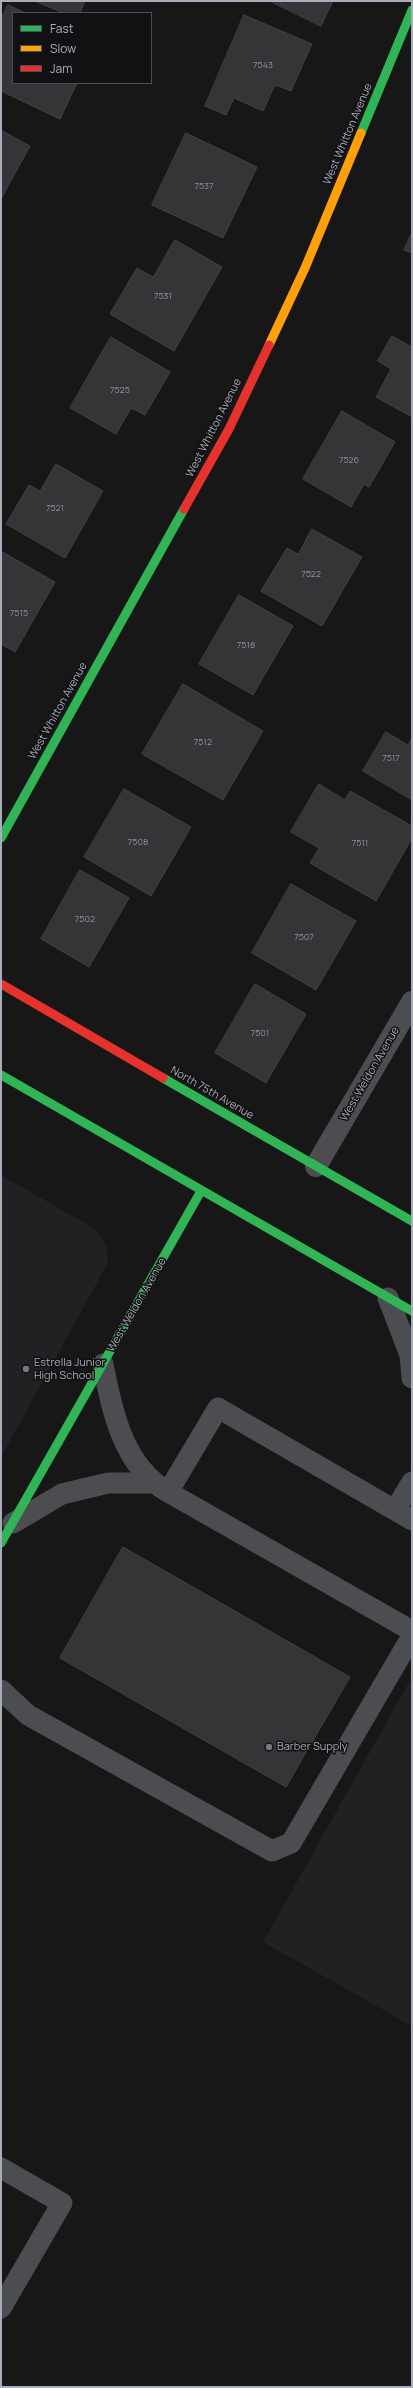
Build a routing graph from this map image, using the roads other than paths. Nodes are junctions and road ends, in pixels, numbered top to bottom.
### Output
1 (412, 10) edge
2 (1, 838) edge
3 (1, 984) edge
4 (412, 1002) edge
5 (1, 1075) edge
6 (316, 1166) junction
7 (202, 1191) junction
8 (412, 1221) edge
9 (388, 1298) junction
10 (412, 1311) edge
11 (103, 1364) junction
12 (412, 1378) edge
13 (412, 1477) edge
14 (412, 1482) edge
15 (160, 1488) junction
16 (403, 1515) edge
17 (13, 1523) junction
18 (1, 1543) edge
19 (412, 1631) edge
20 (412, 1636) edge
21 (1, 1690) edge
22 (1, 2168) edge
23 (1, 2308) edge

1 - 2 street, West Whitton Avenue
3 - 6 street, North 75th Avenue
4 - 6 street, West Weldon Avenue
5 - 7 street
6 - 8 street, North 75th Avenue
7 - 9 street
7 - 11 street, West Weldon Avenue
9 - 10 street
9 - 12 lane
11 - 15 lane
11 - 17 street, West Weldon Avenue
13 - 14 lane
14 - 16 lane
15 - 16 lane
15 - 17 lane
15 - 19 lane
17 - 18 street, West Weldon Avenue
20 - 21 lane
22 - 23 lane

